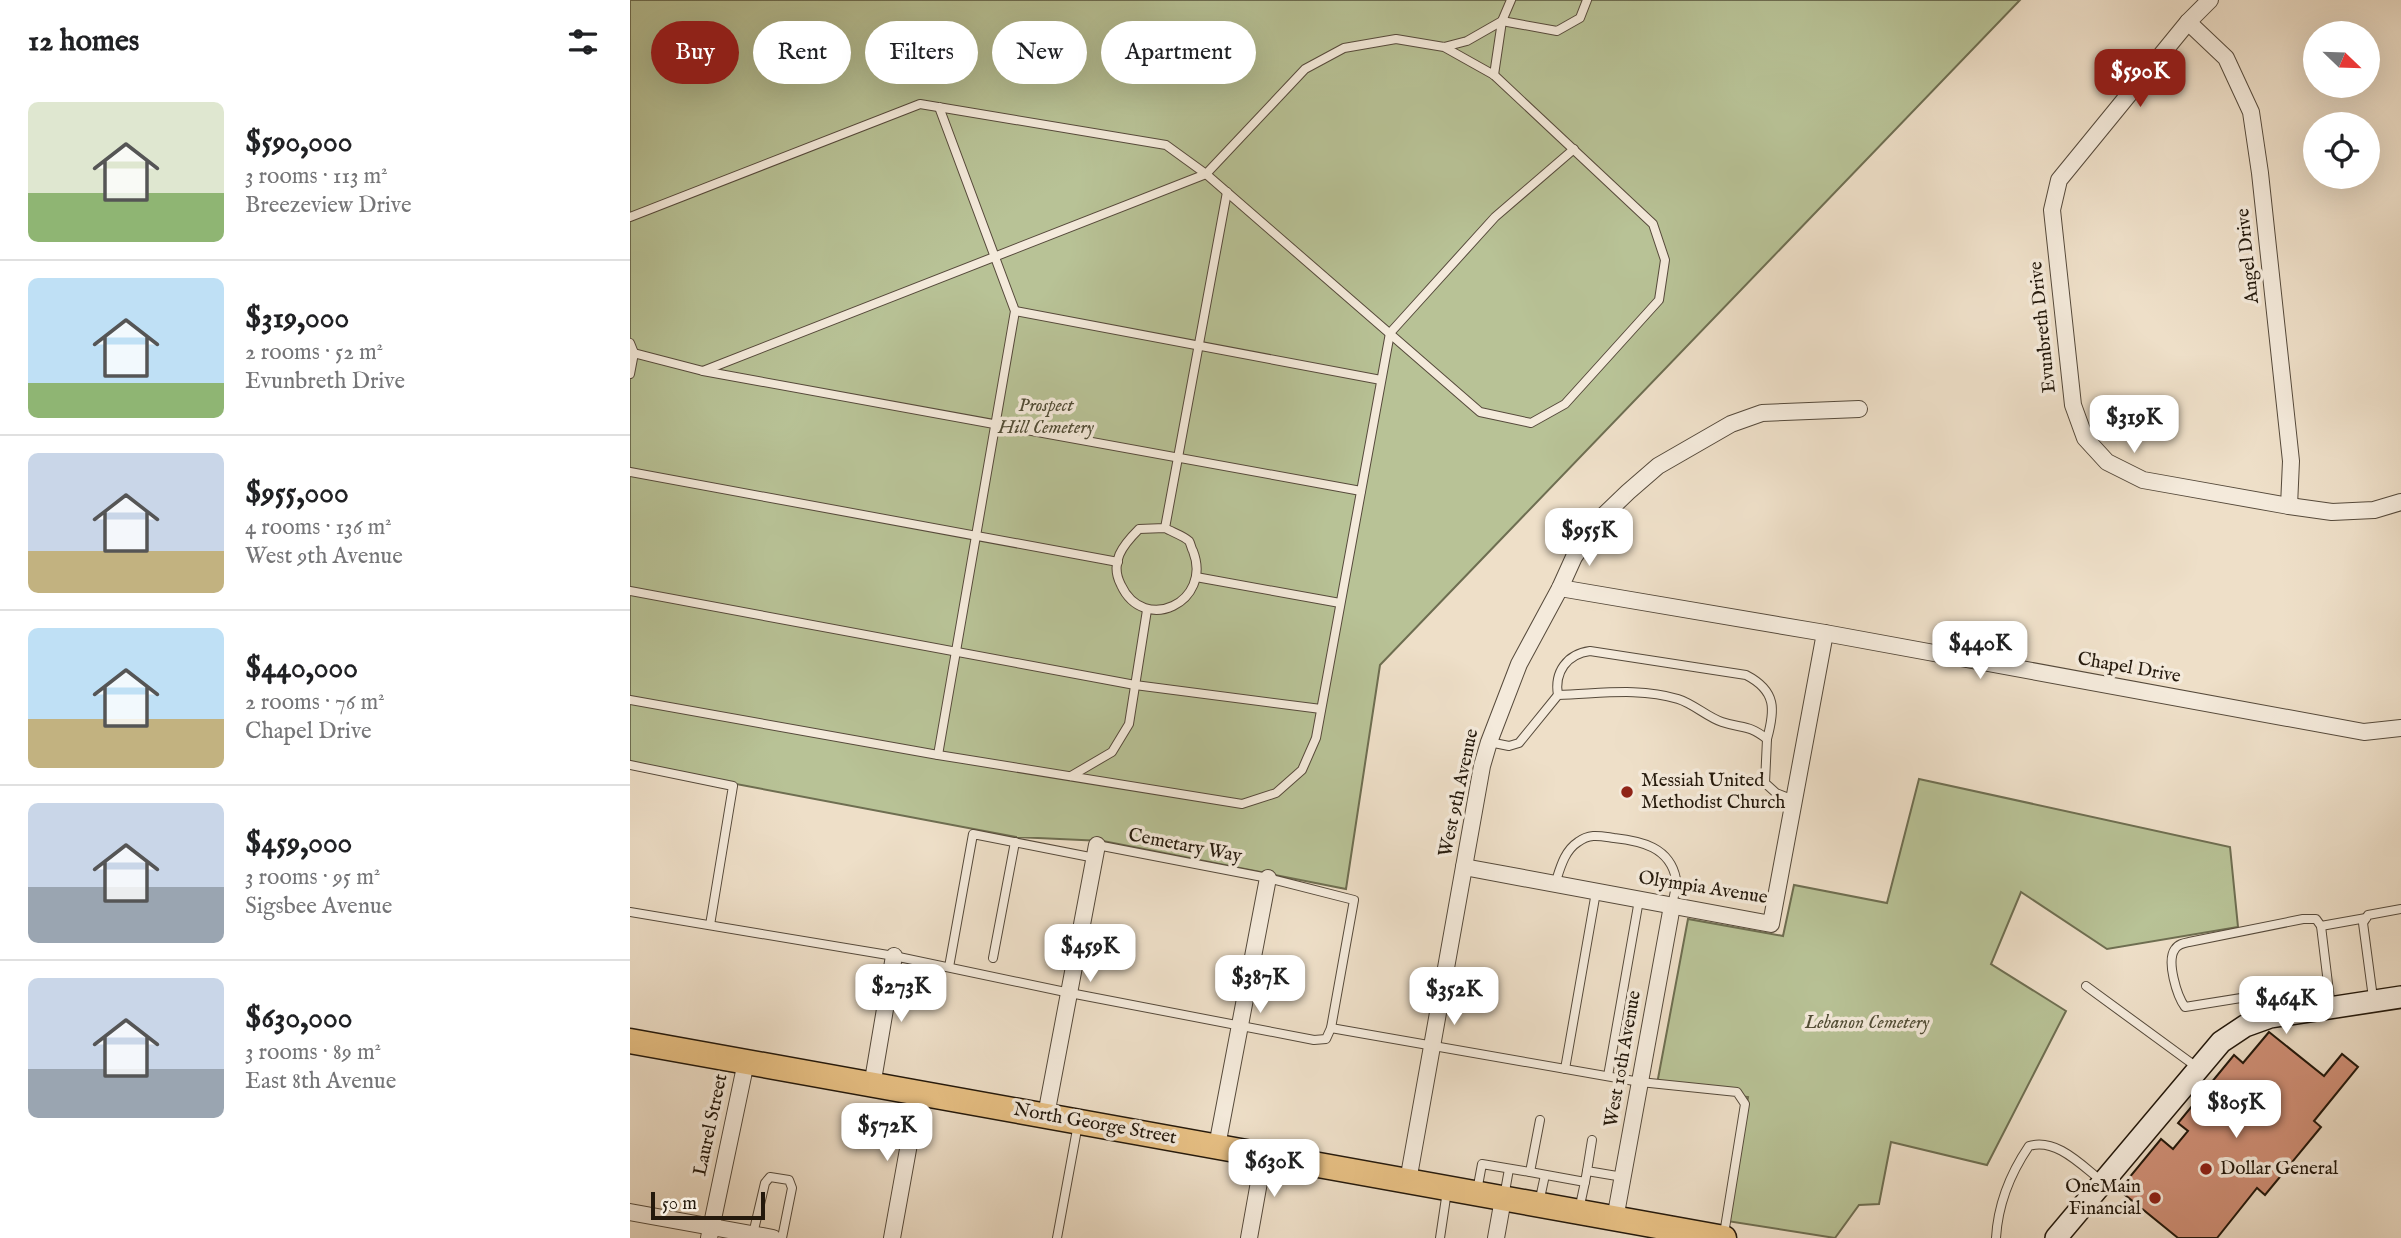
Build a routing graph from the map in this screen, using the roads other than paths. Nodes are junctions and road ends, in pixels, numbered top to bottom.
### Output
1 (1511, 0) edge
2 (1587, 0) edge
3 (2210, 0) edge
4 (1502, 20) junction
5 (2188, 22) junction
6 (1444, 47) junction
7 (1494, 75) junction
8 (939, 107) junction
9 (1574, 149) junction
10 (1206, 174) junction
11 (1227, 192) junction
12 (630, 217) edge
13 (994, 257) junction
14 (1015, 310) junction
15 (1390, 333) junction
16 (630, 344) edge
17 (1199, 345) junction
18 (632, 353) edge
19 (703, 371) junction
20 (630, 374) edge
21 (1381, 380) junction
22 (1859, 409) dead end
23 (995, 425) junction
24 (1178, 458) junction
25 (630, 472) edge
26 (1361, 491) junction
27 (2401, 502) edge
28 (2289, 506) junction
29 (1165, 528) junction
30 (976, 536) junction
31 (1118, 562) junction
32 (1195, 577) junction
33 (1560, 588) junction
34 (630, 591) edge
35 (1340, 603) junction
36 (1147, 610) junction
37 (1825, 633) junction
38 (956, 651) junction
39 (1135, 685) junction
40 (1558, 695) junction
41 (630, 699) edge
42 (1321, 709) junction
43 (2401, 728) edge
44 (1767, 739) junction
45 (1489, 742) junction
46 (938, 755) junction
47 (630, 765) edge
48 (1071, 776) junction
49 (1794, 800) junction
50 (1015, 842) junction
51 (1096, 851) junction
52 (1464, 867) junction
53 (1268, 878) junction
54 (1555, 884) junction
55 (1596, 892) junction
56 (1639, 900) junction
57 (1672, 906) junction
58 (2401, 909) edge
59 (630, 912) edge
60 (2366, 918) junction
61 (710, 925) junction
62 (2321, 926) junction
63 (894, 956) junction
64 (993, 958) dead end
65 (949, 967) junction
66 (2328, 984) junction
67 (2086, 986) dead end
68 (1070, 993) junction
69 (2401, 997) edge
70 (2373, 1001) junction
71 (2331, 1008) junction
72 (1240, 1025) junction
73 (1331, 1028) junction
74 (630, 1041) edge
75 (1432, 1046) junction
76 (746, 1062) junction
77 (2198, 1068) junction
78 (1565, 1069) junction
79 (1608, 1076) junction
80 (1640, 1082) junction
81 (872, 1086) junction
82 (918, 1094) junction
83 (1046, 1115) junction
84 (1540, 1120) dead end
85 (1078, 1121) junction
86 (1592, 1140) dead end
87 (1217, 1146) junction
88 (1264, 1154) junction
89 (1508, 1168) junction
90 (1587, 1171) junction
91 (1530, 1172) junction
92 (1545, 1175) junction
93 (1623, 1177) junction
94 (1408, 1181) junction
95 (1585, 1182) junction
96 (2103, 1182) junction
97 (1447, 1189) junction
98 (1476, 1194) junction
99 (1503, 1199) junction
100 (1539, 1206) junction
101 (630, 1212) edge
102 (1579, 1213) junction
103 (1615, 1219) junction
104 (710, 1232) edge
105 (753, 1234) junction
106 (773, 1238) edge
107 (782, 1238) edge
108 (892, 1238) edge
109 (1057, 1238) edge
110 (1249, 1238) edge
111 (1440, 1238) edge
112 (1496, 1238) edge
113 (1724, 1238) edge
114 (1996, 1238) edge
115 (2056, 1238) edge

1 - 4 lane
2 - 4 lane
3 - 5 street
4 - 6 lane
4 - 7 lane
5 - 28 street, Angel Drive
5 - 28 street, Evunbreth Drive
6 - 7 lane
6 - 10 lane
7 - 9 lane
8 - 10 lane
8 - 12 lane
8 - 13 lane
9 - 15 lane
9 - 15 lane
10 - 11 lane
10 - 13 lane
11 - 15 lane
11 - 17 lane
13 - 14 lane
13 - 19 lane
14 - 17 lane
14 - 23 lane
15 - 21 lane
16 - 18 lane
17 - 21 lane
17 - 24 lane
18 - 19 lane
18 - 20 lane
19 - 23 lane
21 - 26 lane
22 - 33 street, West 9th Avenue
23 - 24 lane
23 - 30 lane
24 - 26 lane
24 - 29 lane
25 - 30 lane
26 - 35 lane
27 - 28 street, Evunbreth Drive
29 - 31 lane
29 - 32 lane
30 - 31 lane
30 - 38 lane
31 - 36 lane
32 - 35 lane
32 - 36 lane
33 - 37 street, Chapel Drive
33 - 45 street, West 9th Avenue
34 - 38 lane
35 - 42 lane
36 - 39 lane
37 - 43 street, Chapel Drive
37 - 49 street, Olympia Avenue
38 - 39 lane
38 - 46 lane
39 - 42 lane
39 - 48 lane
40 - 44 lane
40 - 44 lane
40 - 45 lane
41 - 46 lane
42 - 48 lane
44 - 49 lane
45 - 52 street, West 9th Avenue
46 - 48 lane
47 - 61 lane
49 - 57 street, Olympia Avenue
50 - 51 lane, Cemetary Way
50 - 64 lane
50 - 65 lane, Cemetary Way
51 - 53 lane, Cemetary Way
51 - 68 street
52 - 54 street, Olympia Avenue
52 - 75 street, West 9th Avenue
53 - 72 street
53 - 73 lane, Cemetary Way
54 - 55 street, Olympia Avenue
54 - 57 lane
55 - 56 street, Olympia Avenue
55 - 78 lane
56 - 57 street, Olympia Avenue
56 - 79 lane
57 - 80 street, West 10th Avenue
58 - 60 lane
59 - 61 lane
60 - 62 lane
60 - 70 lane
61 - 63 lane
62 - 66 lane
62 - 66 lane
63 - 65 lane
63 - 81 street
65 - 68 lane
66 - 71 lane
67 - 77 lane
68 - 72 lane
68 - 83 street
69 - 70 street
70 - 71 street
71 - 77 street
72 - 73 lane
72 - 87 street
73 - 75 lane
74 - 76 main road, North George Street
75 - 78 lane
75 - 94 street, West 9th Avenue
76 - 81 main road, North George Street
76 - 104 street, Laurel Street
77 - 96 street
78 - 79 lane
79 - 80 lane
80 - 93 street, West 10th Avenue
80 - 113 lane
81 - 82 main road, North George Street
82 - 83 main road, North George Street
82 - 108 street
83 - 85 main road, North George Street
84 - 91 lane
85 - 87 main road, North George Street
85 - 109 lane
86 - 90 lane
87 - 88 main road, North George Street
88 - 94 main road, North George Street
88 - 110 street
89 - 91 lane
89 - 98 lane
89 - 99 lane
90 - 93 lane
90 - 95 lane
91 - 92 lane
92 - 95 lane
92 - 100 lane
93 - 103 street, West 10th Avenue
94 - 97 main road, North George Street
95 - 102 lane
96 - 114 lane
96 - 115 street
97 - 98 main road, North George Street
97 - 111 lane
98 - 99 main road, North George Street
99 - 100 main road, North George Street
99 - 112 street
100 - 102 main road, North George Street
101 - 104 street
102 - 103 main road, North George Street
103 - 113 main road, North George Street
104 - 105 street
105 - 106 street
105 - 107 lane

